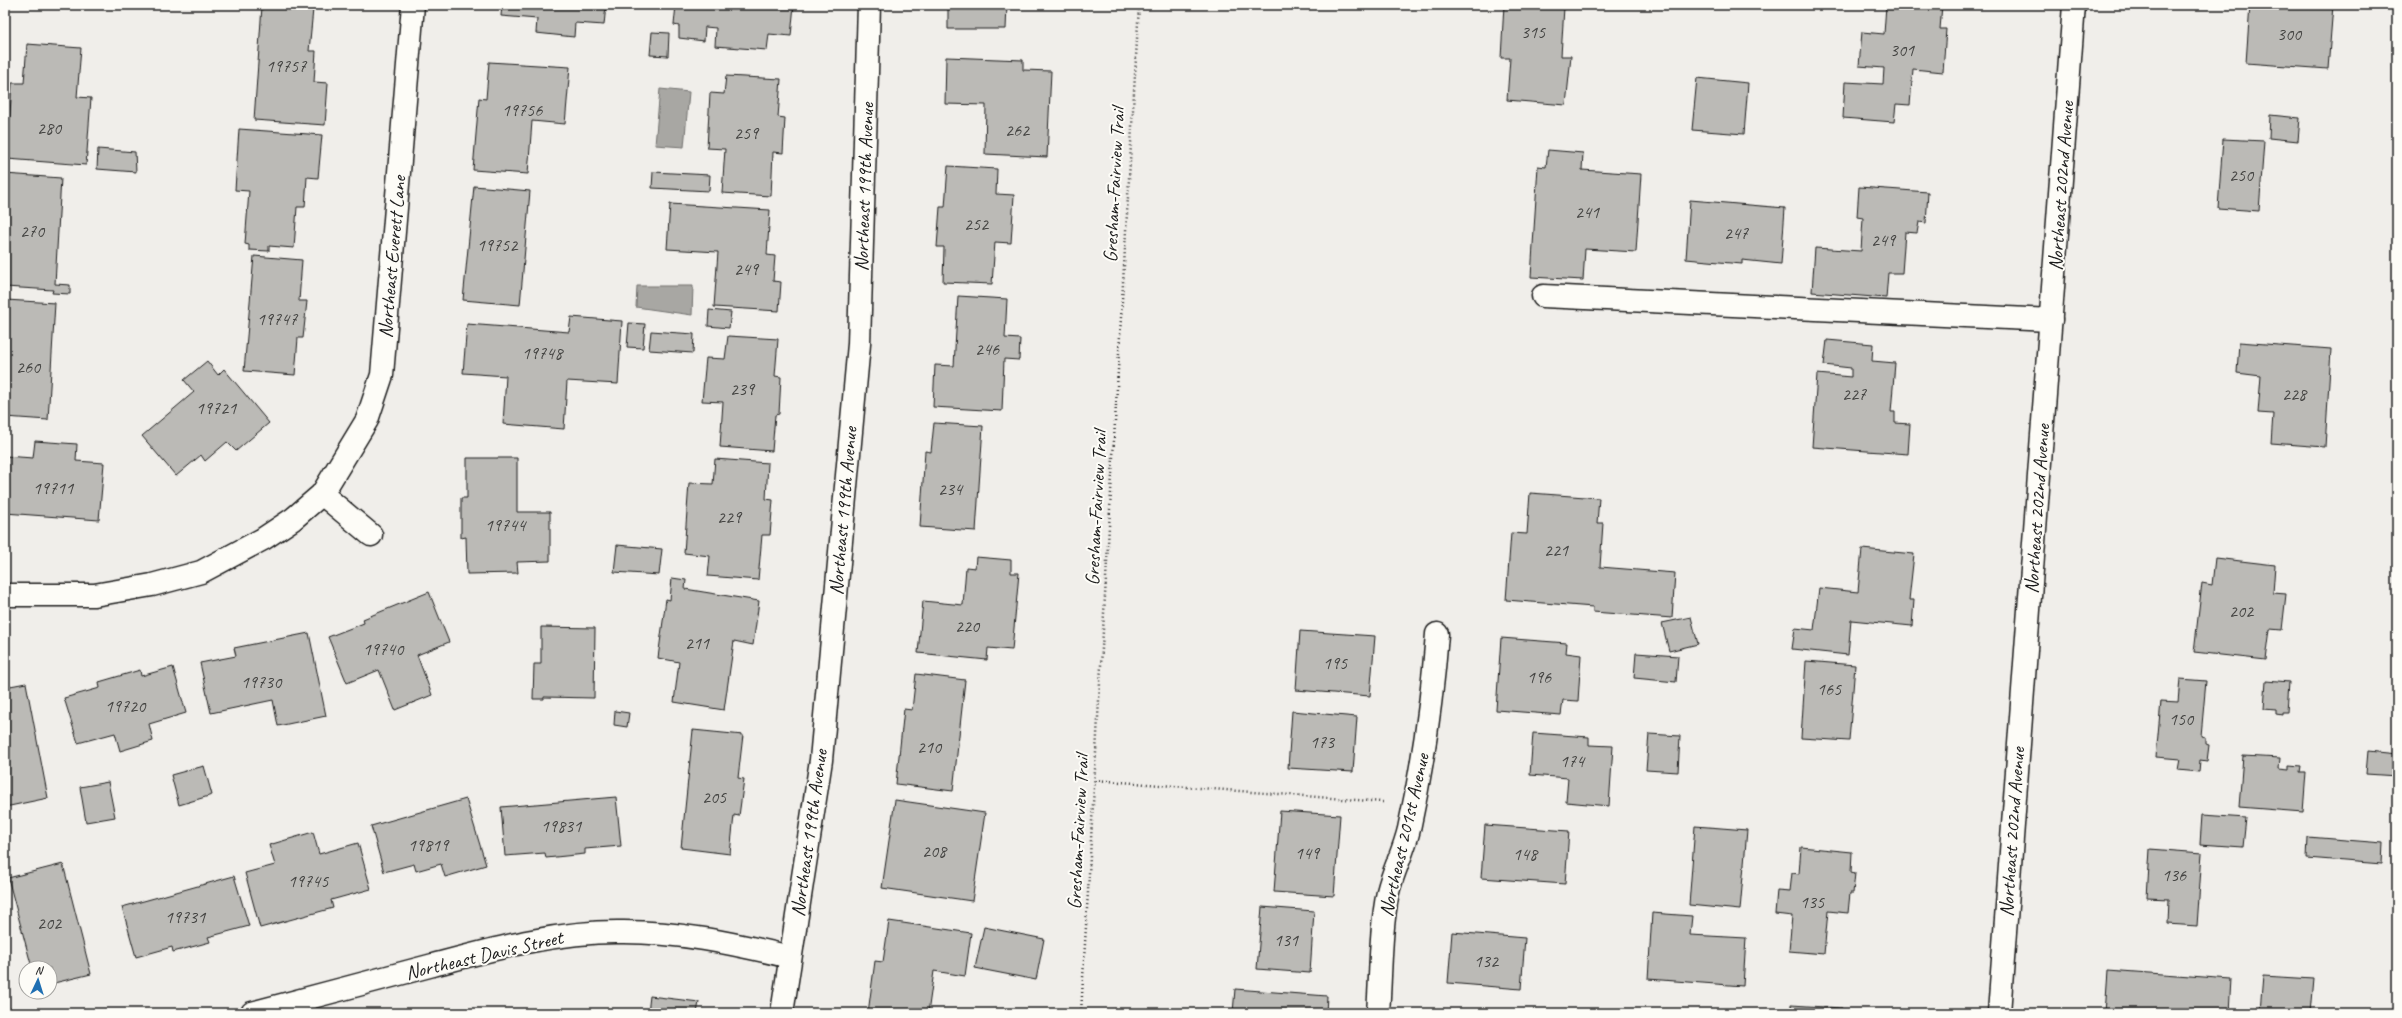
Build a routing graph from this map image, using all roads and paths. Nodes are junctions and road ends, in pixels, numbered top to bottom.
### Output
1 (413, 5) edge
2 (869, 5) edge
3 (1139, 5) edge
4 (2074, 5) edge
5 (1543, 296) dead end
6 (2051, 320) junction
7 (322, 494) junction
8 (372, 535) dead end
9 (5, 595) edge
10 (1437, 634) dead end
11 (1095, 780) junction
12 (1414, 804) junction
13 (790, 957) junction
14 (252, 1013) edge
15 (782, 1013) edge
16 (1081, 1013) edge
17 (1378, 1013) edge
18 (1999, 1013) edge

1 - 7 street, Northeast Everett Lane
2 - 13 street, Northeast 199th Avenue
3 - 11 path, Gresham-Fairview Trail
4 - 6 street, Northeast 202nd Avenue
5 - 6 street
6 - 18 street, Northeast 202nd Avenue
7 - 8 street
7 - 9 street, Northeast Everett Lane
10 - 12 street, Northeast 201st Avenue
11 - 12 path
11 - 16 path, Gresham-Fairview Trail
12 - 17 street, Northeast 201st Avenue
13 - 14 street, Northeast Davis Street
13 - 15 street, Northeast 199th Avenue

